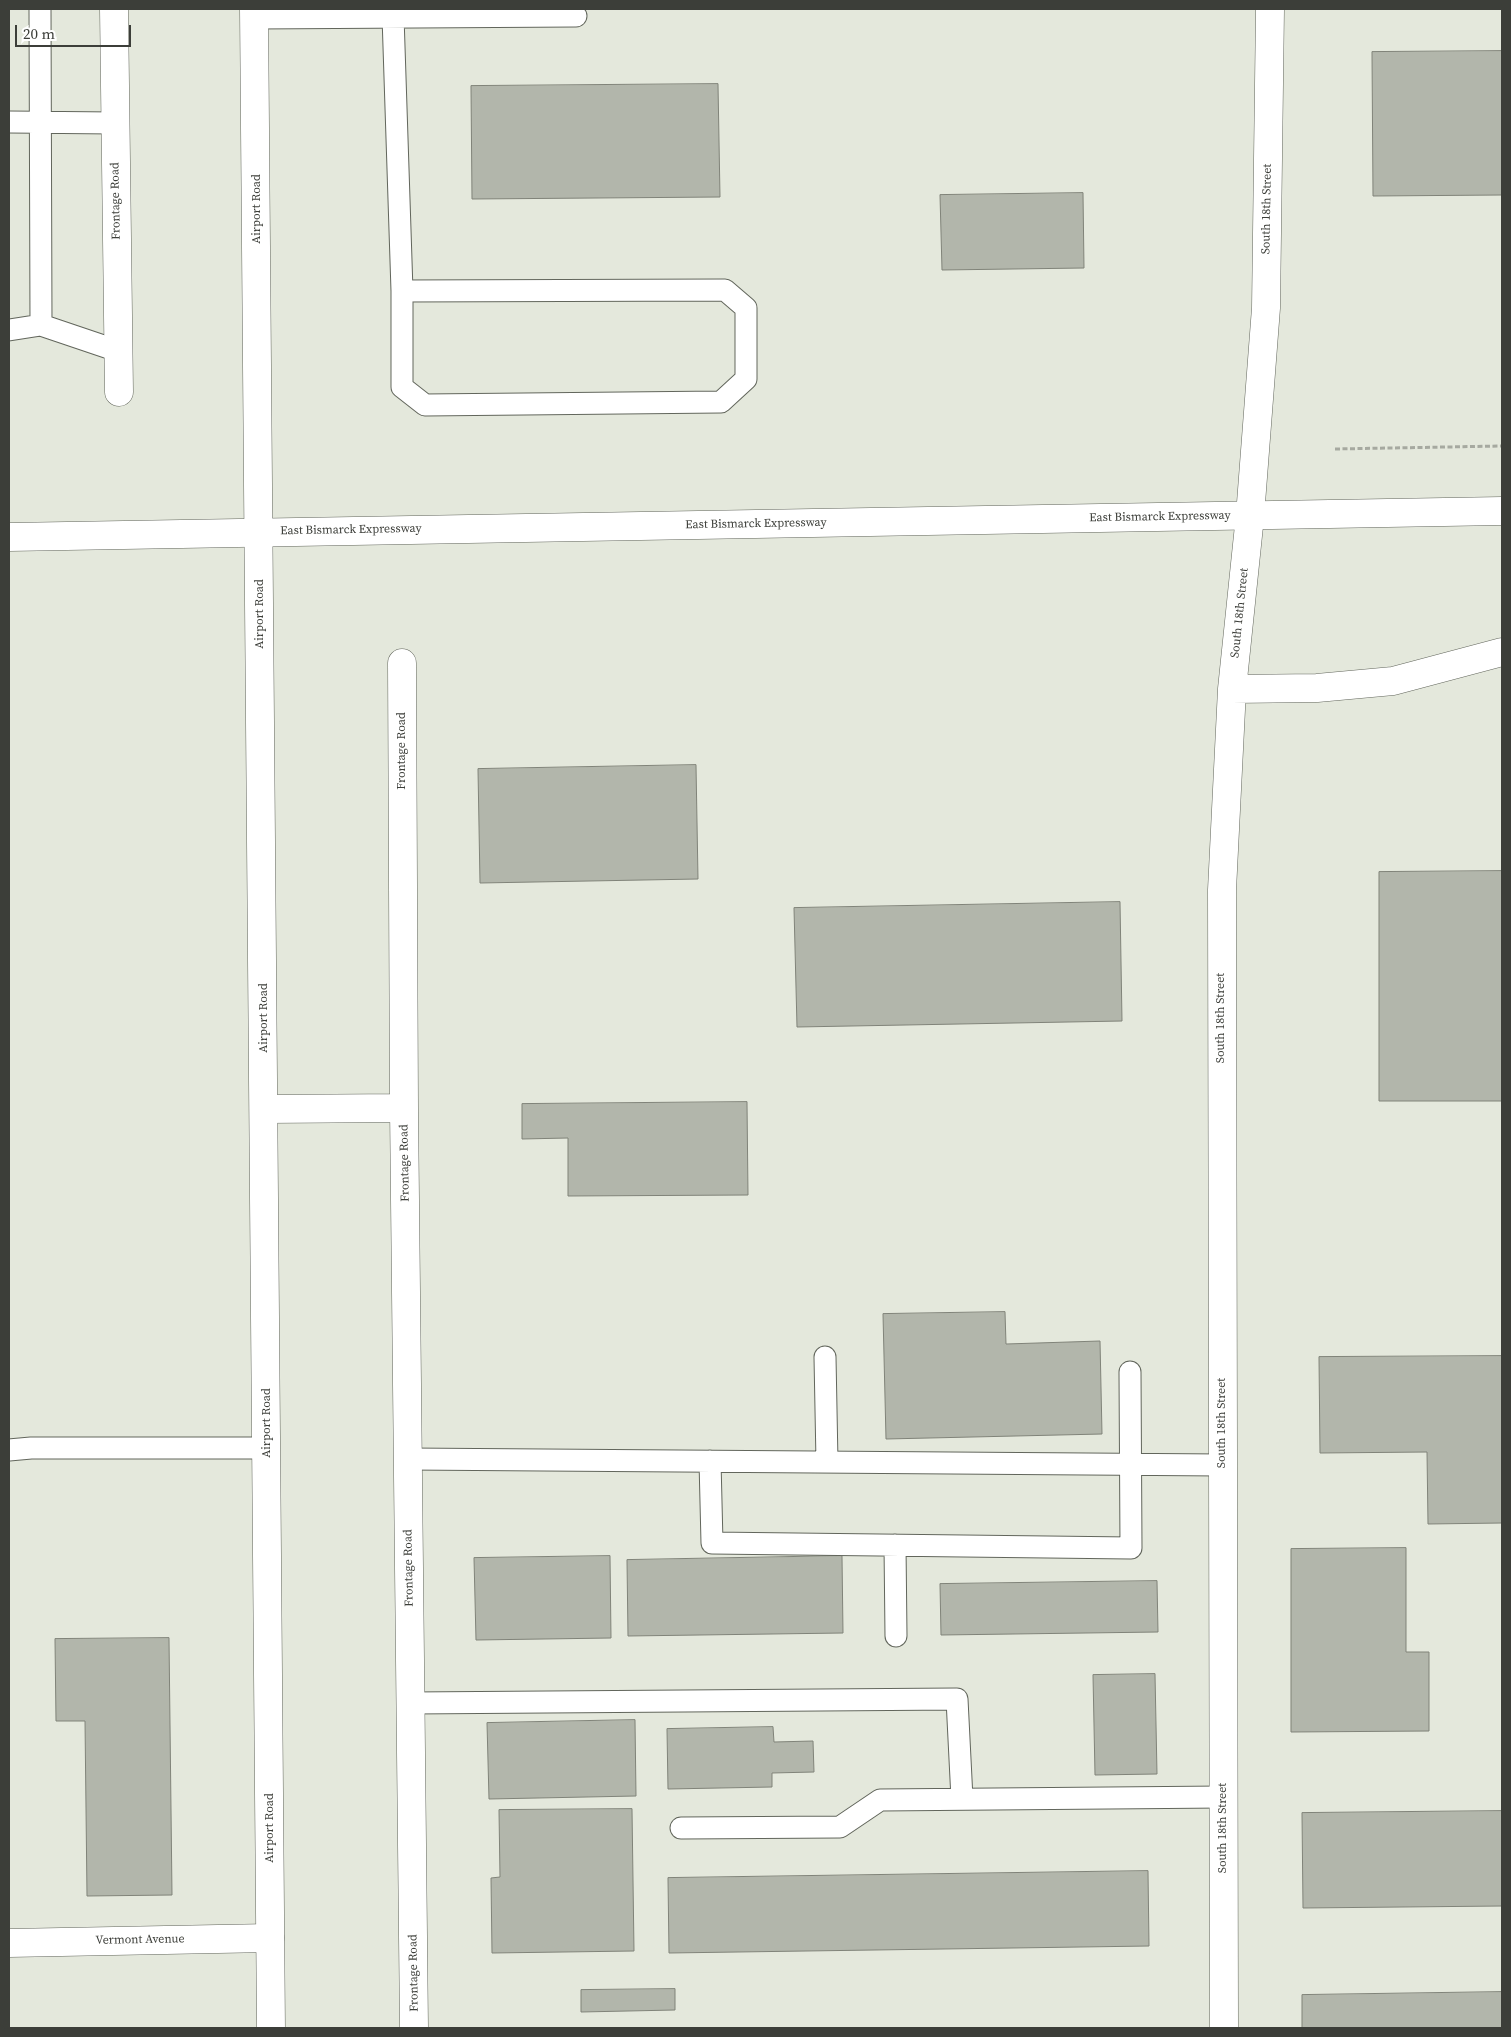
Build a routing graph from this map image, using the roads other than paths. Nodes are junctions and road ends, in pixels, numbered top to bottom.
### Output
1 (40, 9) edge
2 (114, 9) edge
3 (1270, 9) edge
4 (254, 13) edge
5 (393, 16) junction
6 (576, 16) dead end
7 (9, 122) edge
8 (40, 122) junction
9 (115, 123) junction
10 (402, 290) junction
11 (41, 325) junction
12 (9, 330) edge
13 (118, 351) junction
14 (119, 392) dead end
15 (1502, 512) edge
16 (1250, 516) junction
17 (260, 532) junction
18 (9, 536) edge
19 (1502, 652) edge
20 (402, 663) dead end
21 (1232, 689) junction
22 (404, 1108) junction
23 (264, 1109) junction
24 (825, 1357) dead end
25 (1130, 1372) dead end
26 (267, 1448) junction
27 (9, 1450) edge
28 (408, 1459) junction
29 (710, 1461) junction
30 (827, 1462) junction
31 (1130, 1464) junction
32 (1222, 1465) junction
33 (895, 1545) junction
34 (896, 1636) dead end
35 (411, 1703) junction
36 (1223, 1797) junction
37 (962, 1799) junction
38 (681, 1828) dead end
39 (270, 1938) junction
40 (9, 1943) edge
41 (271, 2028) edge
42 (414, 2028) edge
43 (1224, 2028) edge

1 - 8 lane
2 - 9 street, Frontage Road
3 - 16 street, South 18th Street
4 - 5 lane
4 - 17 street, Airport Road
5 - 6 lane
5 - 10 lane
7 - 8 lane
8 - 9 lane
8 - 11 lane
9 - 13 street, Frontage Road
10 - 10 lane
11 - 12 lane
11 - 13 lane
13 - 14 street, Frontage Road
15 - 16 street, East Bismarck Expressway
16 - 17 street, East Bismarck Expressway
16 - 21 street, South 18th Street
17 - 18 street, East Bismarck Expressway
17 - 23 street, Airport Road
19 - 21 street
20 - 22 street, Frontage Road
21 - 32 street, South 18th Street
22 - 23 street, Frontage Road
22 - 28 street, Frontage Road
23 - 26 street, Airport Road
24 - 30 lane
25 - 31 lane
26 - 27 lane
26 - 39 street, Airport Road
28 - 29 lane
28 - 35 street, Frontage Road
29 - 30 lane
29 - 33 lane
30 - 31 lane
31 - 32 lane
31 - 33 lane
32 - 36 street, South 18th Street
33 - 34 lane
35 - 37 lane
35 - 42 street, Frontage Road
36 - 37 lane
36 - 43 street, South 18th Street
37 - 38 lane
39 - 40 street, Vermont Avenue
39 - 41 street, Airport Road

